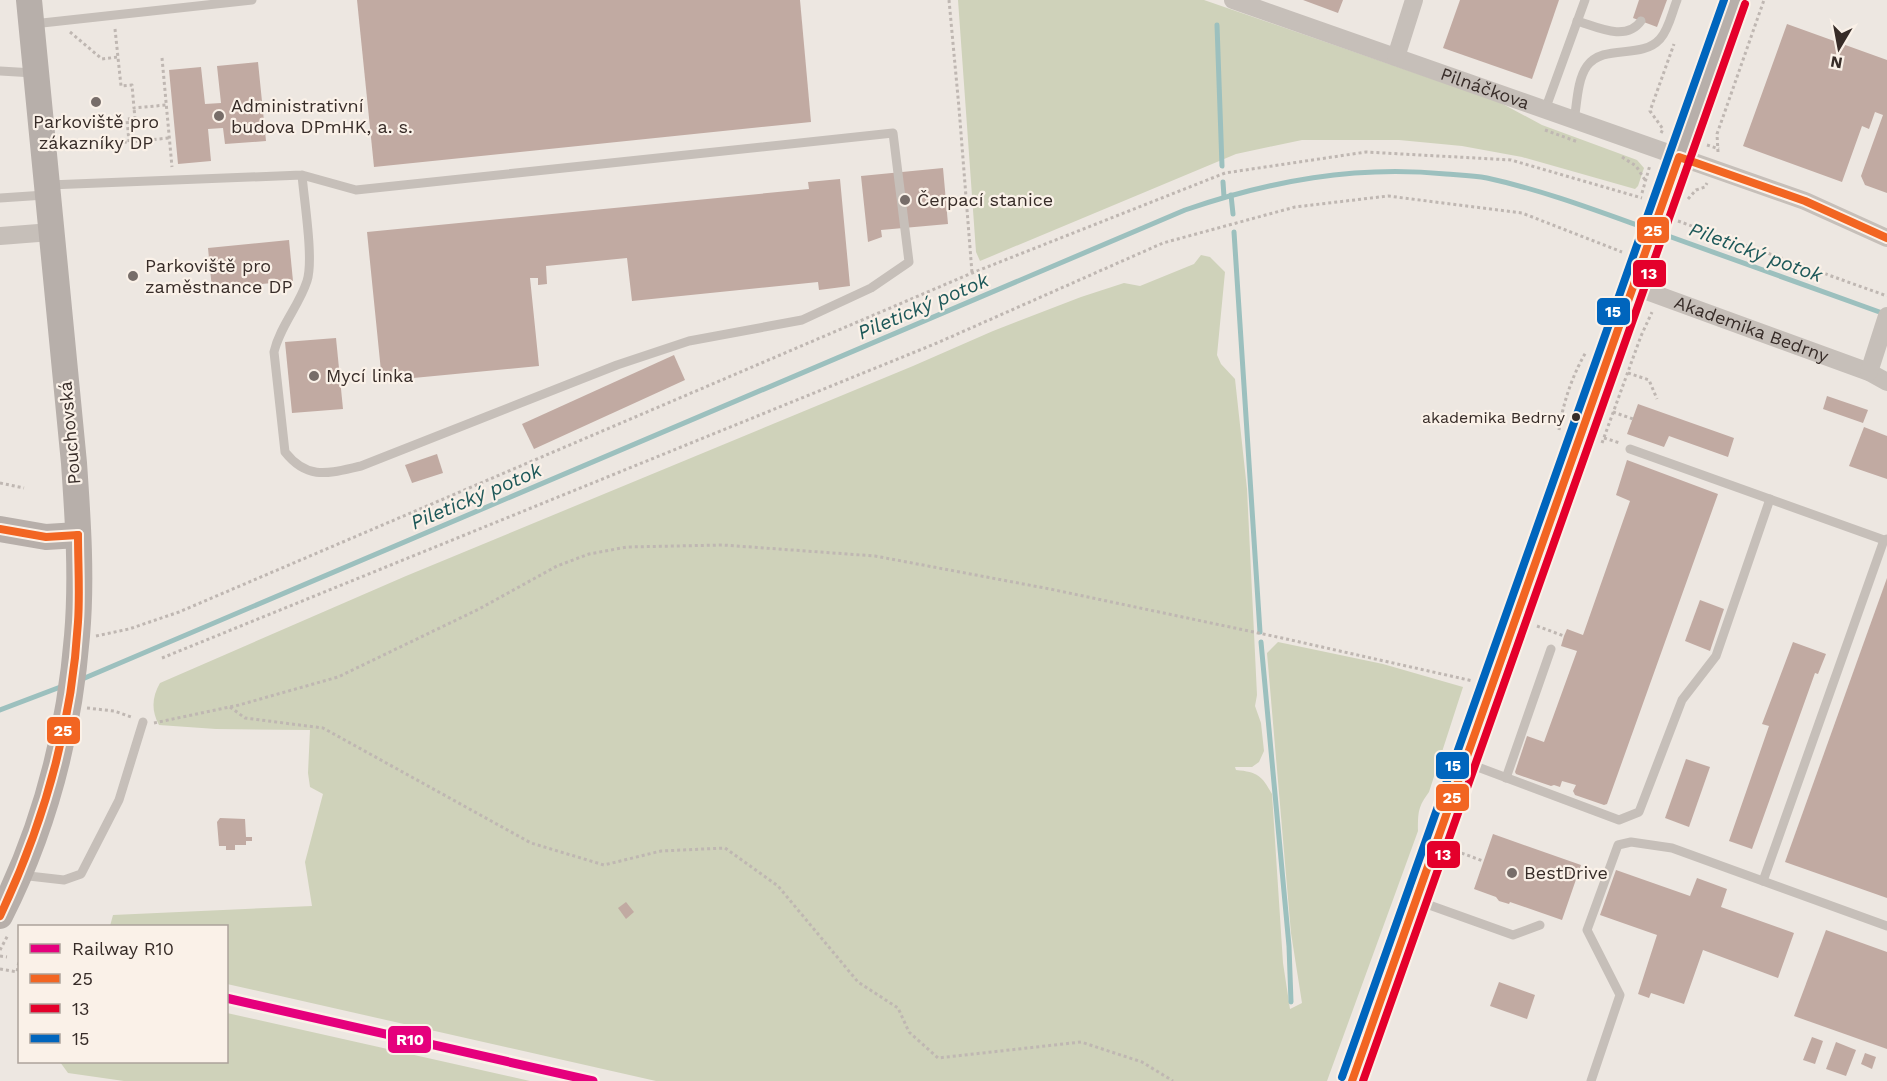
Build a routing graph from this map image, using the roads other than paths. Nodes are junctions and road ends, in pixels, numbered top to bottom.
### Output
1 (252, 0) edge
2 (1233, 0) edge
3 (1414, 0) edge
4 (1585, 0) edge
5 (1677, 0) edge
6 (1735, 0) edge
7 (229, 1) edge
8 (30, 12) edge
9 (1577, 21) junction
10 (1641, 21) dead end
11 (1396, 57) junction
12 (0, 71) edge
13 (36, 73) junction
14 (1545, 110) junction
15 (1574, 121) junction
16 (1667, 153) junction
17 (302, 175) junction
18 (47, 190) junction
19 (0, 198) edge
20 (51, 232) junction
21 (0, 236) edge
22 (1887, 238) edge
23 (1634, 286) junction
24 (1887, 316) edge
25 (1869, 372) junction
26 (1887, 382) edge
27 (1626, 447) road end
28 (1770, 499) junction
29 (0, 529) edge
30 (78, 535) junction
31 (1886, 539) edge
32 (1551, 649) dead end
33 (143, 722) road end
34 (1465, 762) junction
35 (1506, 778) junction
36 (21, 875) junction
37 (1763, 881) junction
38 (1416, 900) junction
39 (0, 916) edge
40 (1540, 925) dead end
41 (1887, 926) edge
42 (1352, 1081) edge
43 (1591, 1081) edge

1 - 7 lane
2 - 11 street, Pilnáčkova
3 - 11 street
4 - 9 lane
5 - 15 lane
6 - 16 street
7 - 8 lane
8 - 13 street, Pouchovská
9 - 10 lane
9 - 14 lane
11 - 14 street, Pilnáčkova
12 - 13 lane
13 - 18 street, Pouchovská
14 - 15 street, Pilnáčkova
15 - 16 street, Pilnáčkova
16 - 22 street, Pilnáčkova
16 - 23 street
17 - 17 lane
17 - 18 lane
18 - 19 lane
18 - 20 street, Pouchovská
20 - 21 street
20 - 30 street, Pouchovská
23 - 25 street, Akademika Bedrny
23 - 34 street
24 - 25 street
25 - 26 street, Akademika Bedrny
27 - 28 lane
28 - 31 lane
28 - 35 lane
29 - 30 street
30 - 36 street, Pouchovská
31 - 37 lane
32 - 35 lane
33 - 36 lane
34 - 35 lane
34 - 38 street
36 - 39 street
37 - 41 lane
37 - 43 lane
38 - 40 lane
38 - 42 street

